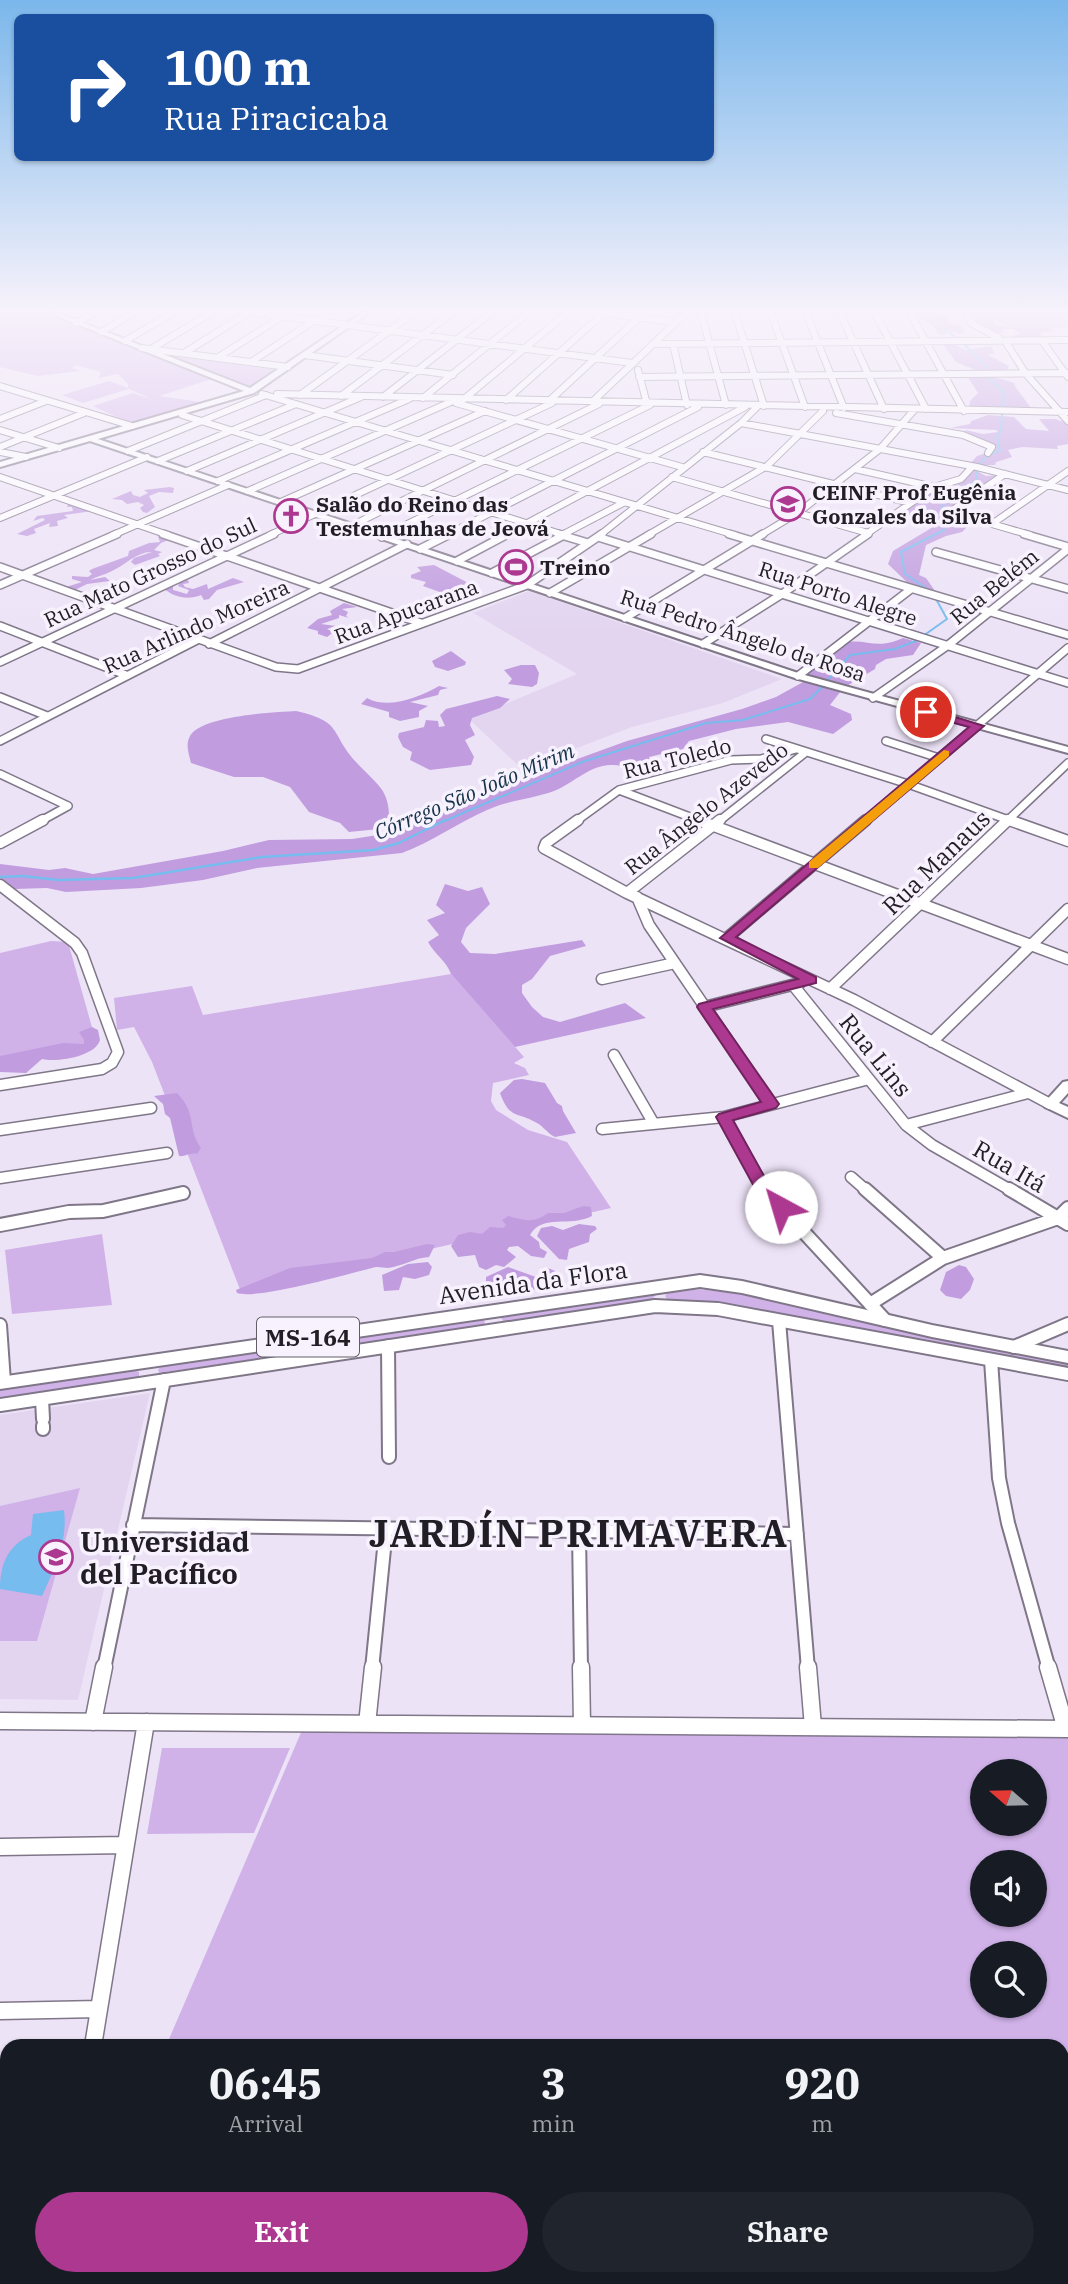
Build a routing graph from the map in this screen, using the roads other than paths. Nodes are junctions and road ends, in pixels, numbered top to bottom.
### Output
1 (68, 420) edge
2 (108, 420) edge
3 (155, 420) edge
4 (196, 420) edge
5 (208, 420) edge
6 (259, 420) edge
7 (311, 420) edge
8 (344, 420) edge
9 (362, 420) edge
10 (414, 420) edge
11 (465, 420) edge
12 (514, 420) edge
13 (517, 420) edge
14 (568, 420) edge
15 (620, 420) edge
16 (673, 420) edge
17 (722, 420) edge
18 (746, 420) edge
19 (815, 420) edge
20 (879, 420) edge
21 (905, 420) edge
22 (203, 422) junction
23 (355, 423) junction
24 (741, 424) junction
25 (901, 424) junction
26 (132, 426) junction
27 (549, 429) junction
28 (0, 430) edge
29 (232, 431) junction
30 (386, 432) junction
31 (801, 434) junction
32 (24, 438) junction
33 (91, 439) junction
34 (583, 439) junction
35 (261, 440) junction
36 (416, 441) junction
37 (0, 447) edge
38 (59, 448) junction
39 (616, 449) junction
40 (880, 449) junction
41 (292, 450) junction
42 (449, 450) junction
43 (128, 451) junction
44 (703, 452) junction
45 (0, 453) edge
46 (988, 453) dead end
47 (26, 457) junction
48 (147, 457) junction
49 (650, 458) junction
50 (322, 460) junction
51 (483, 460) junction
52 (158, 461) junction
53 (0, 465) edge
54 (767, 466) junction
55 (682, 467) junction
56 (977, 468) junction
57 (354, 469) junction
58 (855, 469) junction
59 (515, 470) junction
60 (187, 471) junction
61 (1068, 471) edge
62 (1005, 474) junction
63 (0, 477) edge
64 (672, 477) junction
65 (387, 480) junction
66 (218, 481) junction
67 (552, 482) junction
68 (837, 484) junction
69 (228, 485) junction
70 (1049, 485) junction
71 (934, 487) junction
72 (1068, 490) edge
73 (248, 491) junction
74 (423, 491) junction
75 (587, 492) junction
76 (725, 492) junction
77 (55, 495) junction
78 (453, 501) junction
79 (281, 502) junction
80 (623, 503) junction
81 (911, 503) junction
82 (636, 506) junction
83 (954, 509) dead end
84 (492, 512) junction
85 (799, 512) junction
86 (316, 514) junction
87 (0, 518) edge
88 (679, 519) junction
89 (138, 524) junction
90 (528, 524) junction
91 (351, 526) junction
92 (868, 533) junction
93 (565, 535) junction
94 (382, 537) junction
95 (598, 537) junction
96 (755, 540) junction
97 (589, 543) junction
98 (407, 544) junction
99 (631, 547) junction
100 (1068, 548) edge
101 (420, 549) junction
102 (936, 552) dead end
103 (228, 554) junction
104 (457, 561) junction
105 (824, 562) junction
106 (0, 567) edge
107 (706, 570) junction
108 (492, 573) junction
109 (22, 575) junction
110 (1031, 578) junction
111 (0, 585) edge
112 (527, 586) junction
113 (322, 587) junction
114 (911, 589) junction
115 (1068, 589) edge
116 (550, 593) junction
117 (782, 594) junction
118 (113, 608) junction
119 (990, 612) junction
120 (625, 618) junction
121 (869, 621) junction
122 (421, 623) junction
123 (0, 626) edge
124 (1068, 635) edge
125 (198, 640) junction
126 (42, 643) junction
127 (703, 643) junction
128 (209, 644) junction
129 (947, 646) junction
130 (1068, 648) edge
131 (0, 662) edge
132 (1039, 674) junction
133 (126, 675) junction
134 (798, 676) junction
135 (1068, 683) edge
136 (0, 697) edge
137 (873, 698) junction
138 (47, 716) junction
139 (978, 726) junction
140 (766, 740) dead end
141 (0, 741) edge
142 (886, 741) dead end
143 (796, 749) junction
144 (1068, 750) edge
145 (806, 752) junction
146 (939, 758) junction
147 (1068, 763) edge
148 (0, 774) edge
149 (908, 784) junction
150 (618, 790) junction
151 (1008, 820) junction
152 (712, 825) junction
153 (1068, 841) edge
154 (0, 843) edge
155 (816, 863) junction
156 (2, 886) edge
157 (632, 895) junction
158 (921, 903) junction
159 (1068, 909) edge
160 (727, 938) junction
161 (1033, 945) junction
162 (1068, 959) edge
163 (675, 964) junction
164 (602, 979) dead end
165 (811, 980) junction
166 (793, 985) junction
167 (830, 989) junction
168 (704, 1007) junction
169 (932, 1042) junction
170 (614, 1055) dead end
171 (869, 1079) junction
172 (0, 1085) edge
173 (1068, 1085) edge
174 (1028, 1093) junction
175 (771, 1104) junction
176 (1050, 1104) junction
177 (151, 1108) dead end
178 (1068, 1113) edge
179 (724, 1117) junction
180 (654, 1124) junction
181 (906, 1125) junction
182 (602, 1129) dead end
183 (0, 1130) edge
184 (932, 1145) joint
185 (167, 1153) dead end
186 (851, 1177) dead end
187 (0, 1178) edge
188 (183, 1193) dead end
189 (1068, 1208) edge
190 (1063, 1221) edge
191 (0, 1225) edge
192 (943, 1258) junction
193 (870, 1304) junction
194 (885, 1320) junction
195 (779, 1321) junction
196 (1068, 1324) edge
197 (0, 1325) edge
198 (388, 1346) junction
199 (1014, 1347) junction
200 (1068, 1357) edge
201 (991, 1360) junction
202 (1068, 1374) edge
203 (164, 1380) junction
204 (2, 1383) edge
205 (42, 1399) junction
206 (0, 1405) edge
207 (43, 1425) dead end
208 (389, 1457) dead end
209 (134, 1525) junction
210 (386, 1528) junction
211 (579, 1532) junction
212 (797, 1534) junction
213 (0, 1721) edge
214 (93, 1722) junction
215 (146, 1722) junction
216 (367, 1724) junction
217 (582, 1725) junction
218 (813, 1727) junction
219 (1067, 1728) edge
220 (126, 1845) junction
221 (0, 1847) edge
222 (99, 2008) junction
223 (0, 2011) edge
224 (94, 2039) edge

1 - 32 street
2 - 26 street
3 - 26 main road
4 - 22 street
5 - 22 street
6 - 29 street
7 - 35 street
8 - 23 street
9 - 23 street
10 - 30 street
11 - 36 street
12 - 42 street, Rua Mato Grosso do Sul
13 - 27 street
14 - 27 street
15 - 34 street
16 - 39 street
17 - 49 street
18 - 24 street, Rua Apucarana
19 - 31 street
20 - 25 street
21 - 25 street
22 - 29 street
22 - 43 street
23 - 30 street
23 - 41 street
24 - 31 street
24 - 44 street, Rua Apucarana
25 - 40 street
25 - 46 street
26 - 33 main road
27 - 34 street
27 - 51 street
28 - 32 street
29 - 35 street
29 - 52 street
30 - 36 street
30 - 50 street
31 - 40 street
31 - 54 street
32 - 37 street
32 - 38 street
33 - 38 main road
33 - 43 main road, Rua Pedro Ângelo da Rosa
34 - 39 street
34 - 59 street
35 - 41 street
35 - 60 street
36 - 42 street
36 - 57 street
38 - 47 main road
39 - 49 street
39 - 67 street
40 - 56 street
40 - 58 street
41 - 50 street
41 - 66 street
42 - 51 street
42 - 65 street, Rua Mato Grosso do Sul
43 - 48 main road, Rua Pedro Ângelo da Rosa
44 - 54 street
44 - 55 street, Rua Apucarana
45 - 47 street
47 - 53 main road
48 - 52 main road, Rua Pedro Ângelo da Rosa
48 - 77 street
49 - 55 street
49 - 75 street
50 - 57 street
50 - 73 street
51 - 59 street
51 - 74 street
52 - 60 main road, Rua Pedro Ângelo da Rosa
54 - 68 street
54 - 76 street
55 - 64 street, Rua Apucarana
56 - 62 street
56 - 71 street
57 - 65 street
57 - 79 street
58 - 68 street
58 - 71 street
59 - 67 street
59 - 78 street
60 - 66 main road, Rua Pedro Ângelo da Rosa
61 - 70 street
62 - 70 street
62 - 83 street
63 - 77 street
64 - 76 street
64 - 82 street, Rua Apucarana
65 - 74 street
65 - 86 street, Rua Mato Grosso do Sul
66 - 69 main road, Rua Pedro Ângelo da Rosa
67 - 75 street
67 - 84 street
68 - 81 street
68 - 85 street
69 - 73 main road, Rua Pedro Ângelo da Rosa
69 - 89 street
70 - 72 street
70 - 100 street
71 - 81 street
73 - 79 main road, Rua Pedro Ângelo da Rosa
74 - 78 street
74 - 91 street
75 - 80 street
75 - 90 street
76 - 85 street
76 - 88 street
77 - 87 street
77 - 89 street
78 - 84 street
78 - 94 street
79 - 86 main road, Rua Pedro Ângelo da Rosa
80 - 82 street
80 - 93 street
81 - 92 street
82 - 88 street
82 - 95 street, Rua Apucarana
84 - 90 street
84 - 101 street
85 - 92 street
85 - 96 street
86 - 91 main road, Rua Pedro Ângelo da Rosa
86 - 103 street, Rua Mato Grosso do Sul
88 - 96 street
88 - 99 street
89 - 103 street
89 - 109 street
90 - 93 street
90 - 104 street
91 - 94 main road, Rua Pedro Ângelo da Rosa
92 - 105 street
93 - 97 street
93 - 108 street
94 - 98 main road, Rua Pedro Ângelo da Rosa
95 - 97 street, Rua Apucarana
95 - 99 street, Rua Porto Alegre
96 - 105 street
96 - 107 street
97 - 112 street, Rua Apucarana
98 - 101 main road, Rua Pedro Ângelo da Rosa
98 - 113 street, Rua Arlindo Moreira
99 - 107 street, Rua Porto Alegre
99 - 116 street
100 - 110 street, Rua Belém
101 - 104 main road, Rua Pedro Ângelo da Rosa
102 - 110 street
103 - 113 street
103 - 118 street, Rua Mato Grosso do Sul
104 - 108 main road, Rua Pedro Ângelo da Rosa
105 - 114 street
105 - 117 street
106 - 109 street
107 - 117 street, Rua Porto Alegre
107 - 120 street
108 - 112 main road, Rua Pedro Ângelo da Rosa
109 - 111 street
109 - 118 street
110 - 115 street
110 - 119 street, Rua Belém
112 - 116 main road, Rua Pedro Ângelo da Rosa
112 - 122 street, Rua Apucarana
113 - 122 street
113 - 128 street, Rua Arlindo Moreira
114 - 119 street
114 - 121 street
116 - 120 main road, Rua Pedro Ângelo da Rosa
117 - 121 street, Rua Porto Alegre
117 - 127 street
118 - 125 street
118 - 126 street, Rua Mato Grosso do Sul
119 - 124 street
119 - 129 street, Rua Belém
120 - 127 main road, Rua Pedro Ângelo da Rosa
121 - 129 street, Rua Porto Alegre
121 - 134 street
122 - 128 street, Rua Apucarana
123 - 126 street
125 - 128 street, Rua Arlindo Moreira
125 - 133 street, Rua Arlindo Moreira
126 - 131 street, Rua Mato Grosso do Sul
126 - 133 street
127 - 134 main road, Rua Pedro Ângelo da Rosa
129 - 132 street, Rua Porto Alegre
129 - 137 street, Rua Belém
130 - 132 street
132 - 135 street, Rua Porto Alegre
132 - 139 street
133 - 138 street, Rua Arlindo Moreira
134 - 137 main road, Rua Pedro Ângelo da Rosa
136 - 138 street
137 - 139 main road, Rua Pedro Ângelo da Rosa
138 - 141 street, Rua Arlindo Moreira
139 - 144 main road, Rua Pedro Ângelo da Rosa
139 - 146 street
140 - 143 street
142 - 146 street
143 - 145 street
143 - 150 street, Rua Toledo
145 - 149 street
145 - 152 street, Rua Ângelo Azevedo
146 - 149 street
147 - 151 street, Rua Manaus
148 - 154 street
149 - 151 street
149 - 155 street
150 - 152 street
150 - 157 street, Rua Toledo
151 - 153 street
151 - 158 street, Rua Manaus
152 - 155 street
152 - 157 street, Rua Ângelo Azevedo
155 - 158 street
155 - 160 street
156 - 172 street
157 - 160 street
157 - 163 street
158 - 161 street
158 - 167 street, Rua Manaus
159 - 161 street
160 - 165 street
161 - 162 street
161 - 169 street
163 - 164 street
163 - 168 street
165 - 166 street
165 - 167 street
166 - 168 street
166 - 171 street, Rua Lins
167 - 169 street
168 - 175 street
169 - 174 street
170 - 180 street
171 - 175 street
171 - 181 street, Rua Lins
173 - 176 main road
174 - 176 street
174 - 181 street
175 - 179 street
176 - 178 main road
177 - 183 street
179 - 180 street
179 - 193 street
180 - 182 street
181 - 184 street, Rua Lins
184 - 190 street, Rua Itá
185 - 187 street
186 - 192 street
188 - 191 street
189 - 190 street
190 - 192 street
192 - 193 street
193 - 194 street
194 - 199 main road, Avenida da Flora / MS-164
194 - 204 main road, Avenida da Flora / MS-164
195 - 198 street
195 - 201 street
195 - 212 street
196 - 199 street
197 - 204 street
198 - 203 street
198 - 208 street
199 - 200 main road, Avenida da Flora / MS-164
201 - 202 street
201 - 219 street
203 - 205 street
203 - 209 street
205 - 206 street
205 - 207 street
209 - 210 street
209 - 214 street
210 - 211 street
210 - 216 street
211 - 212 street
211 - 217 street
212 - 218 street
213 - 214 street
214 - 215 street
215 - 216 street
215 - 220 street
216 - 217 street
217 - 218 street
218 - 219 street
220 - 221 street
220 - 222 street
222 - 223 street
222 - 224 street

